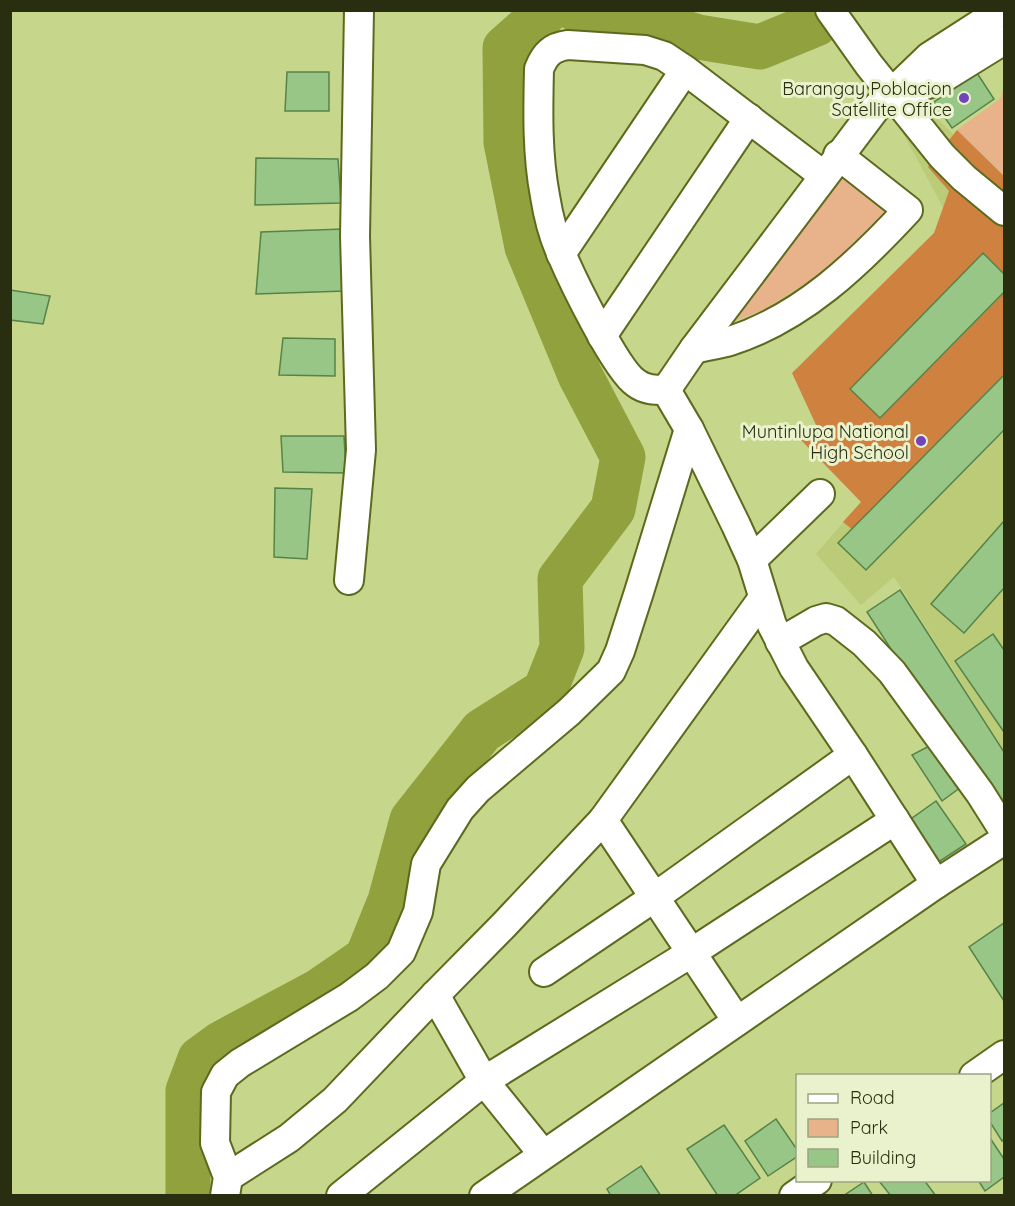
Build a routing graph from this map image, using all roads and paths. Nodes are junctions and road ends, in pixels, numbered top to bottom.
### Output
1 (358, 10) edge
2 (1002, 10) edge
3 (838, 22) edge
4 (1005, 40) edge
5 (685, 70) junction
6 (893, 95) junction
7 (749, 118) junction
8 (831, 165) junction
9 (1005, 211) edge
10 (561, 254) junction
11 (603, 336) junction
12 (694, 349) junction
13 (666, 390) junction
14 (688, 429) junction
15 (820, 494) dead end
16 (752, 560) junction
17 (349, 580) dead end
18 (763, 598) junction
19 (780, 642) junction
20 (854, 755) junction
21 (603, 820) junction
22 (895, 820) junction
23 (1005, 831) edge
24 (1005, 840) edge
25 (936, 884) junction
26 (655, 897) junction
27 (691, 953) junction
28 (544, 972) dead end
29 (435, 995) junction
30 (737, 1021) junction
31 (1005, 1055) edge
32 (977, 1074) edge
33 (484, 1081) junction
34 (543, 1154) junction
35 (814, 1182) edge
36 (226, 1186) edge
37 (341, 1196) edge
38 (484, 1196) edge
39 (794, 1196) edge

1 - 17 street
2 - 6 street
3 - 6 street
4 - 6 street
5 - 7 street
5 - 10 street
5 - 10 street
6 - 8 street
6 - 9 street
7 - 8 street
7 - 11 street
8 - 12 street
8 - 12 street
10 - 11 street
11 - 13 street
12 - 13 street
13 - 14 street
14 - 16 street
14 - 36 street
15 - 16 street
16 - 18 street
18 - 19 street
18 - 21 street
19 - 20 street
19 - 23 street
20 - 22 street
20 - 26 street
21 - 26 street
21 - 29 street
22 - 25 street
22 - 27 street
24 - 25 street
25 - 30 street
26 - 27 street
26 - 28 street
27 - 30 street
27 - 33 street
29 - 33 street
29 - 36 street
30 - 34 street
31 - 32 street
33 - 34 street
33 - 37 street
34 - 38 street
35 - 39 street

